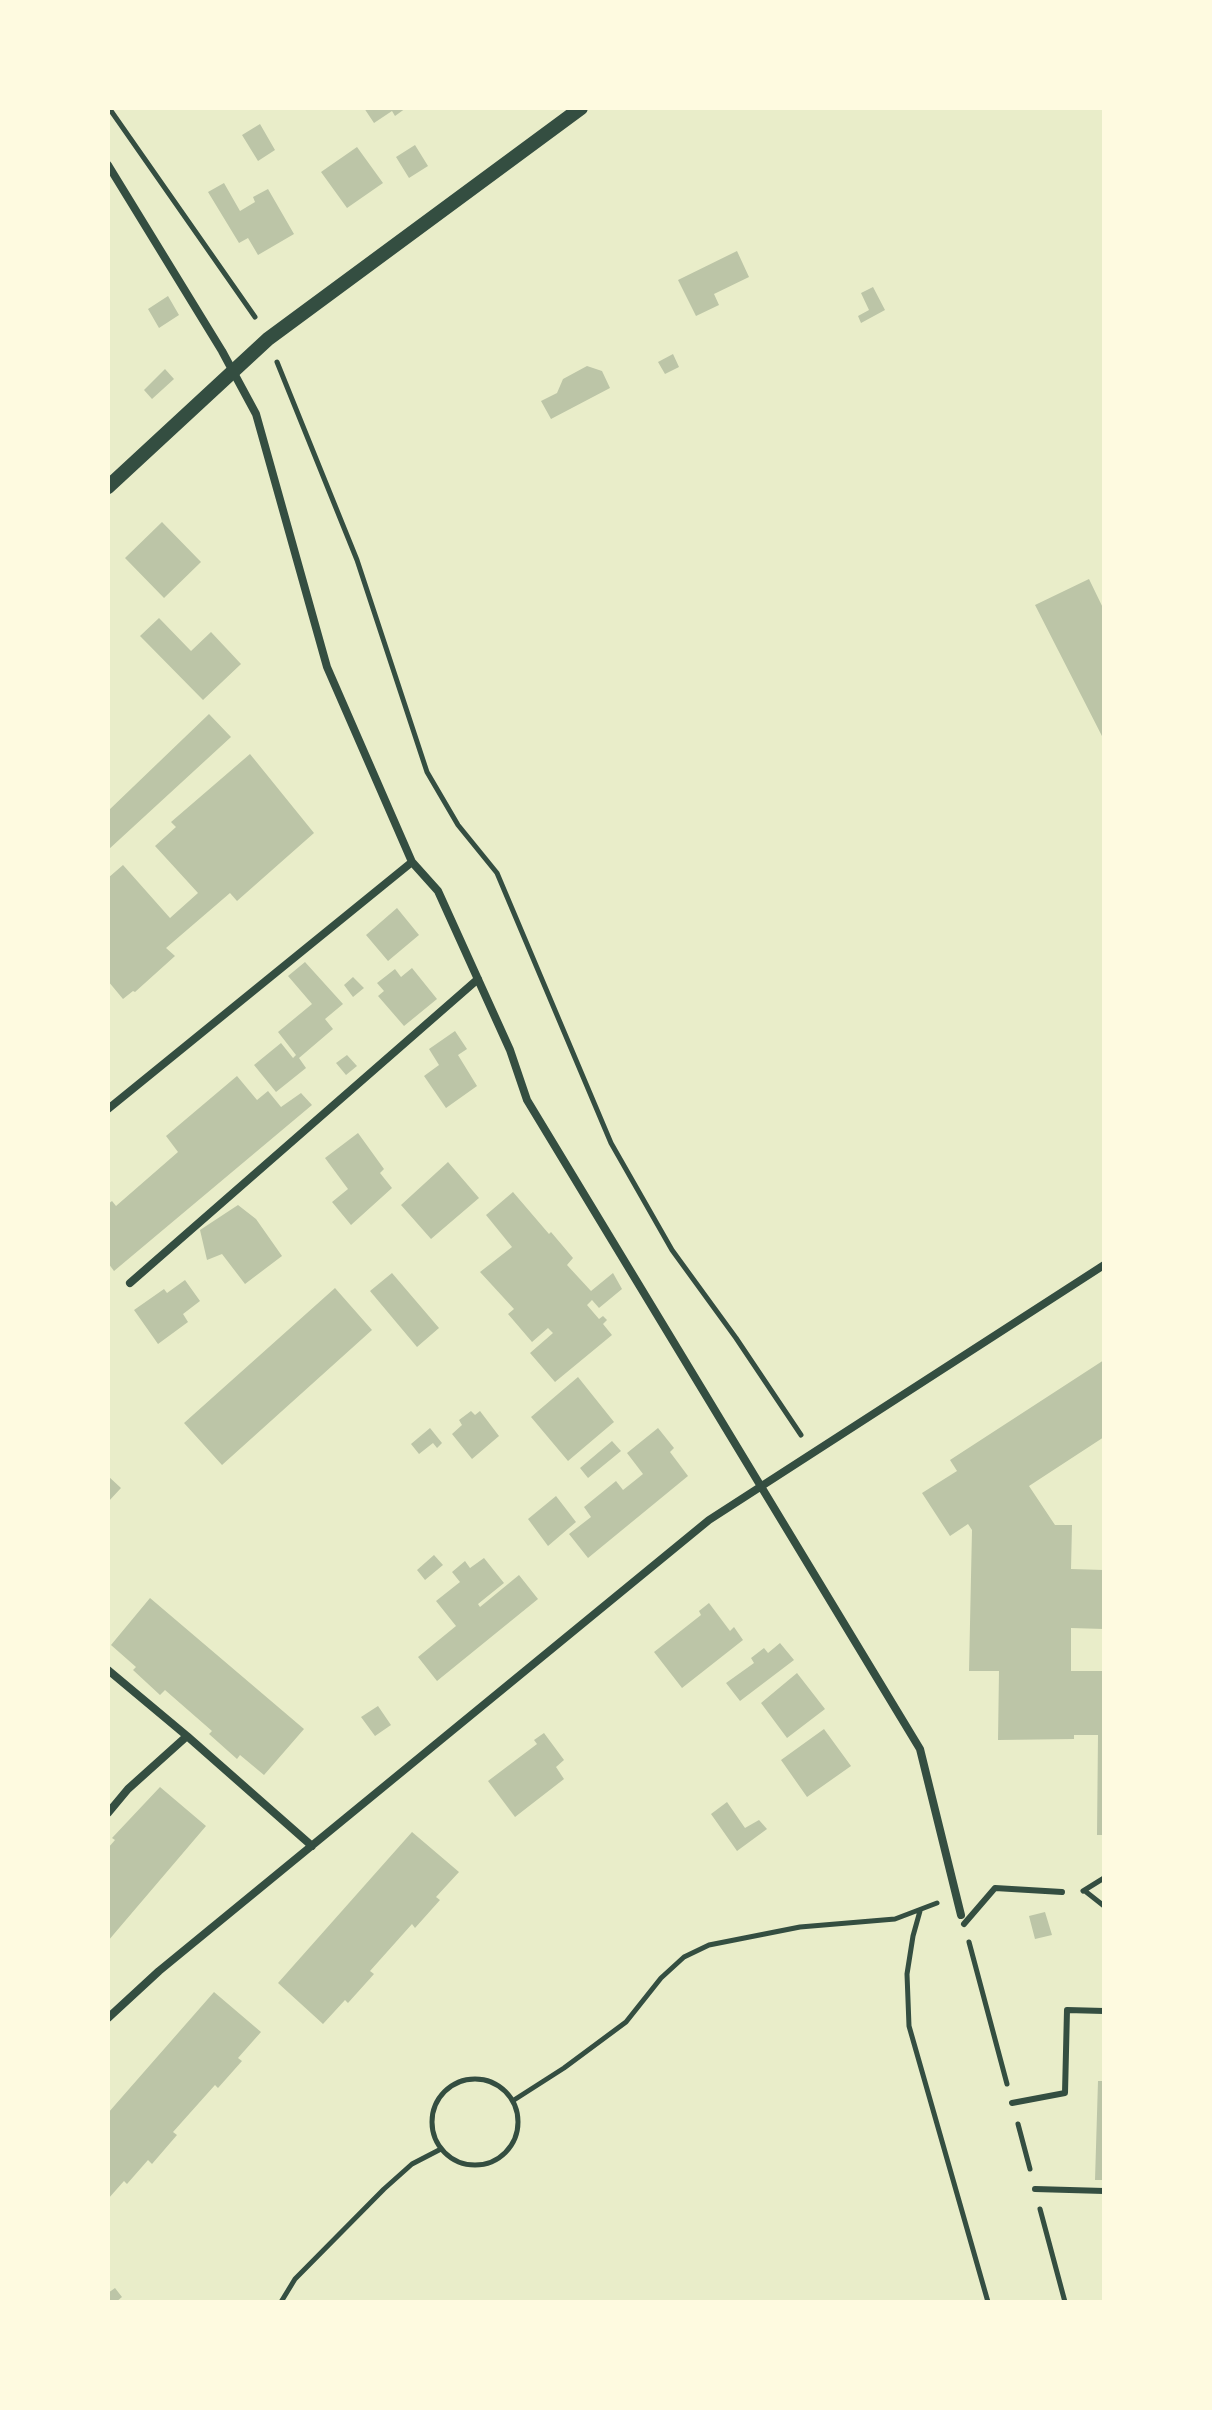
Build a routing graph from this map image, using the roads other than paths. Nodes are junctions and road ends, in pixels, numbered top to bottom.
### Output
1 (581, 108) edge
2 (108, 165) edge
3 (233, 370) junction
4 (108, 487) edge
5 (412, 862) junction
6 (478, 979) junction
7 (108, 1109) edge
8 (1104, 1265) edge
9 (130, 1283) dead end
10 (761, 1487) junction
11 (108, 1670) edge
12 (187, 1736) junction
13 (108, 1813) edge
14 (312, 1846) junction
15 (1062, 1892) dead end
16 (963, 1919) joint
17 (1104, 2011) edge
18 (108, 2018) edge
19 (1012, 2103) dead end
20 (1035, 2189) dead end
21 (1104, 2191) edge

1 - 3 street
2 - 3 street
3 - 4 street
3 - 5 street
5 - 6 street
5 - 7 street
6 - 9 street
6 - 10 street
8 - 10 street
10 - 14 street
10 - 16 street
11 - 12 street
12 - 13 street
12 - 14 street
14 - 18 street
15 - 16 lane
17 - 19 lane
20 - 21 lane

